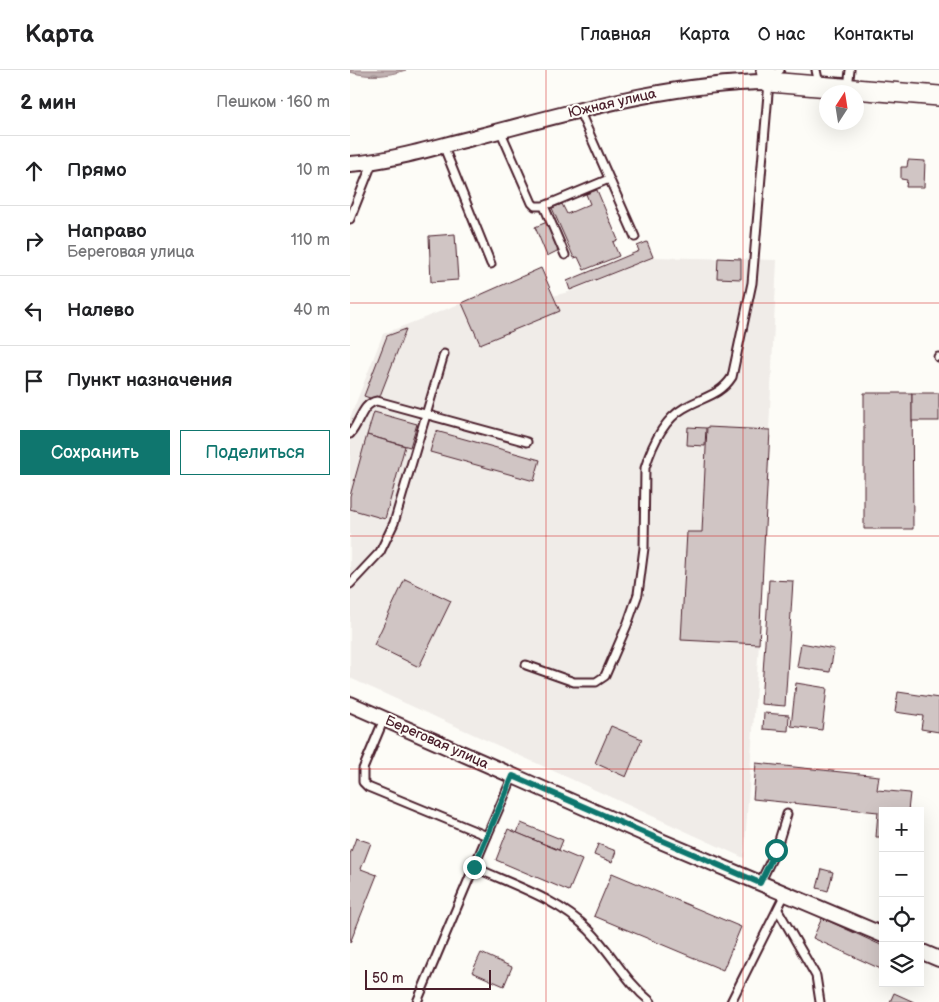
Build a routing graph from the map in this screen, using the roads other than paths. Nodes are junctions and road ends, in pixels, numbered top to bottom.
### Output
1 (850, 70) edge
2 (772, 74) edge
3 (818, 78) edge
4 (837, 85) edge
5 (848, 85) edge
6 (864, 90) edge
7 (939, 96) edge
8 (579, 110) junction
9 (500, 130) junction
10 (443, 145) junction
11 (373, 161) junction
12 (350, 164) edge
13 (609, 179) junction
14 (544, 206) junction
15 (350, 219) edge
16 (635, 237) dead end
17 (565, 255) dead end
18 (491, 264) dead end
19 (444, 354) dead end
20 (426, 414) junction
21 (350, 434) edge
22 (527, 442) dead end
23 (350, 584) edge
24 (526, 665) dead end
25 (350, 704) edge
26 (384, 718) junction
27 (513, 776) junction
28 (787, 814) dead end
29 (487, 836) junction
30 (474, 867) junction
31 (760, 883) junction
32 (785, 894) junction
33 (778, 910) junction
34 (879, 933) edge
35 (924, 953) edge
36 (939, 959) edge
37 (417, 1002) edge
38 (651, 1002) edge
39 (732, 1002) edge
40 (820, 1002) edge

1 - 5 lane
2 - 3 street, Южная улица
2 - 8 street, Южная улица
2 - 24 lane
3 - 4 street, Южная улица
6 - 7 street, Южная улица
8 - 9 street, Южная улица
8 - 13 lane
9 - 10 street, Южная улица
9 - 14 lane
10 - 11 street, Южная улица
10 - 18 lane
11 - 12 street, Южная улица
11 - 15 lane
13 - 14 lane
13 - 16 lane
14 - 17 lane
19 - 20 lane
20 - 21 lane
20 - 22 lane
20 - 23 lane
25 - 26 street, Береговая улица
26 - 27 street, Береговая улица
26 - 29 lane
27 - 29 lane
27 - 31 street, Береговая улица
28 - 31 lane
29 - 30 lane
30 - 37 lane
30 - 38 lane
31 - 32 street, Береговая улица
32 - 33 lane
32 - 34 street, Береговая улица
33 - 39 lane
33 - 40 lane
35 - 36 street

